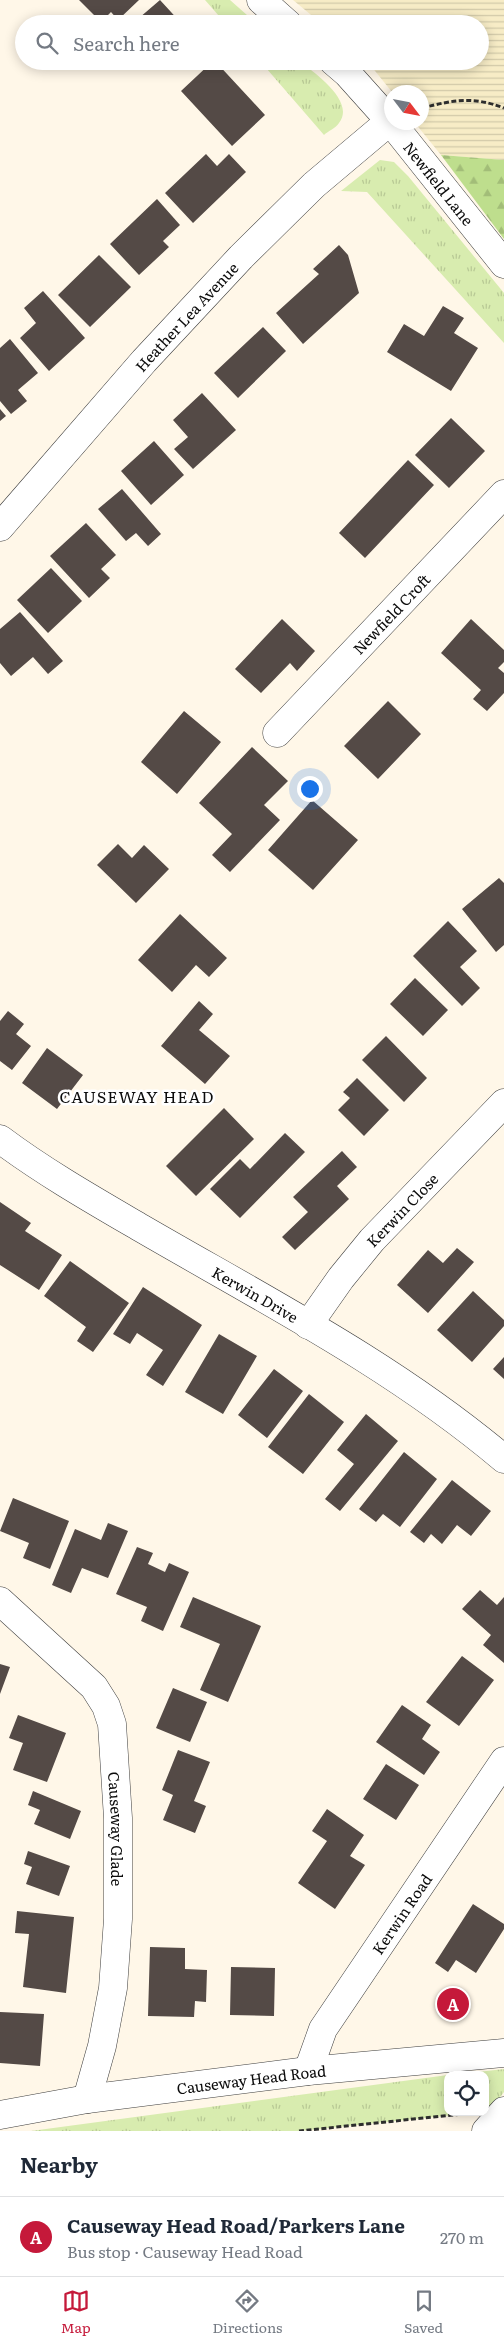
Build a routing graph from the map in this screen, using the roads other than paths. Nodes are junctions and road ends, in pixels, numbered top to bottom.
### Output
1 (261, 0) edge
2 (278, 15) edge
3 (344, 70) edge
4 (384, 114) edge
5 (384, 126) edge
6 (397, 130) edge
7 (504, 264) edge
8 (504, 494) edge
9 (0, 527) edge
10 (277, 733) dead end
11 (504, 1103) edge
12 (0, 1139) edge
13 (308, 1325) junction
14 (504, 1459) edge
15 (0, 1601) edge
16 (504, 1761) edge
17 (504, 2053) edge
18 (308, 2071) junction
19 (87, 2099) junction
20 (504, 2111) edge
21 (0, 2114) edge
22 (486, 2131) edge

1 - 2 street
3 - 4 street, Newfield Lane
5 - 9 street, Heather Lea Avenue
6 - 7 street, Newfield Lane
8 - 10 street, Newfield Croft
11 - 13 street, Kerwin Close
12 - 13 street, Kerwin Drive
13 - 14 street, Kerwin Drive
15 - 19 street, Causeway Glade
16 - 18 street, Kerwin Road
17 - 18 street, Causeway Head Road
18 - 19 street, Causeway Head Road
19 - 21 street, Causeway Head Road
20 - 22 street

